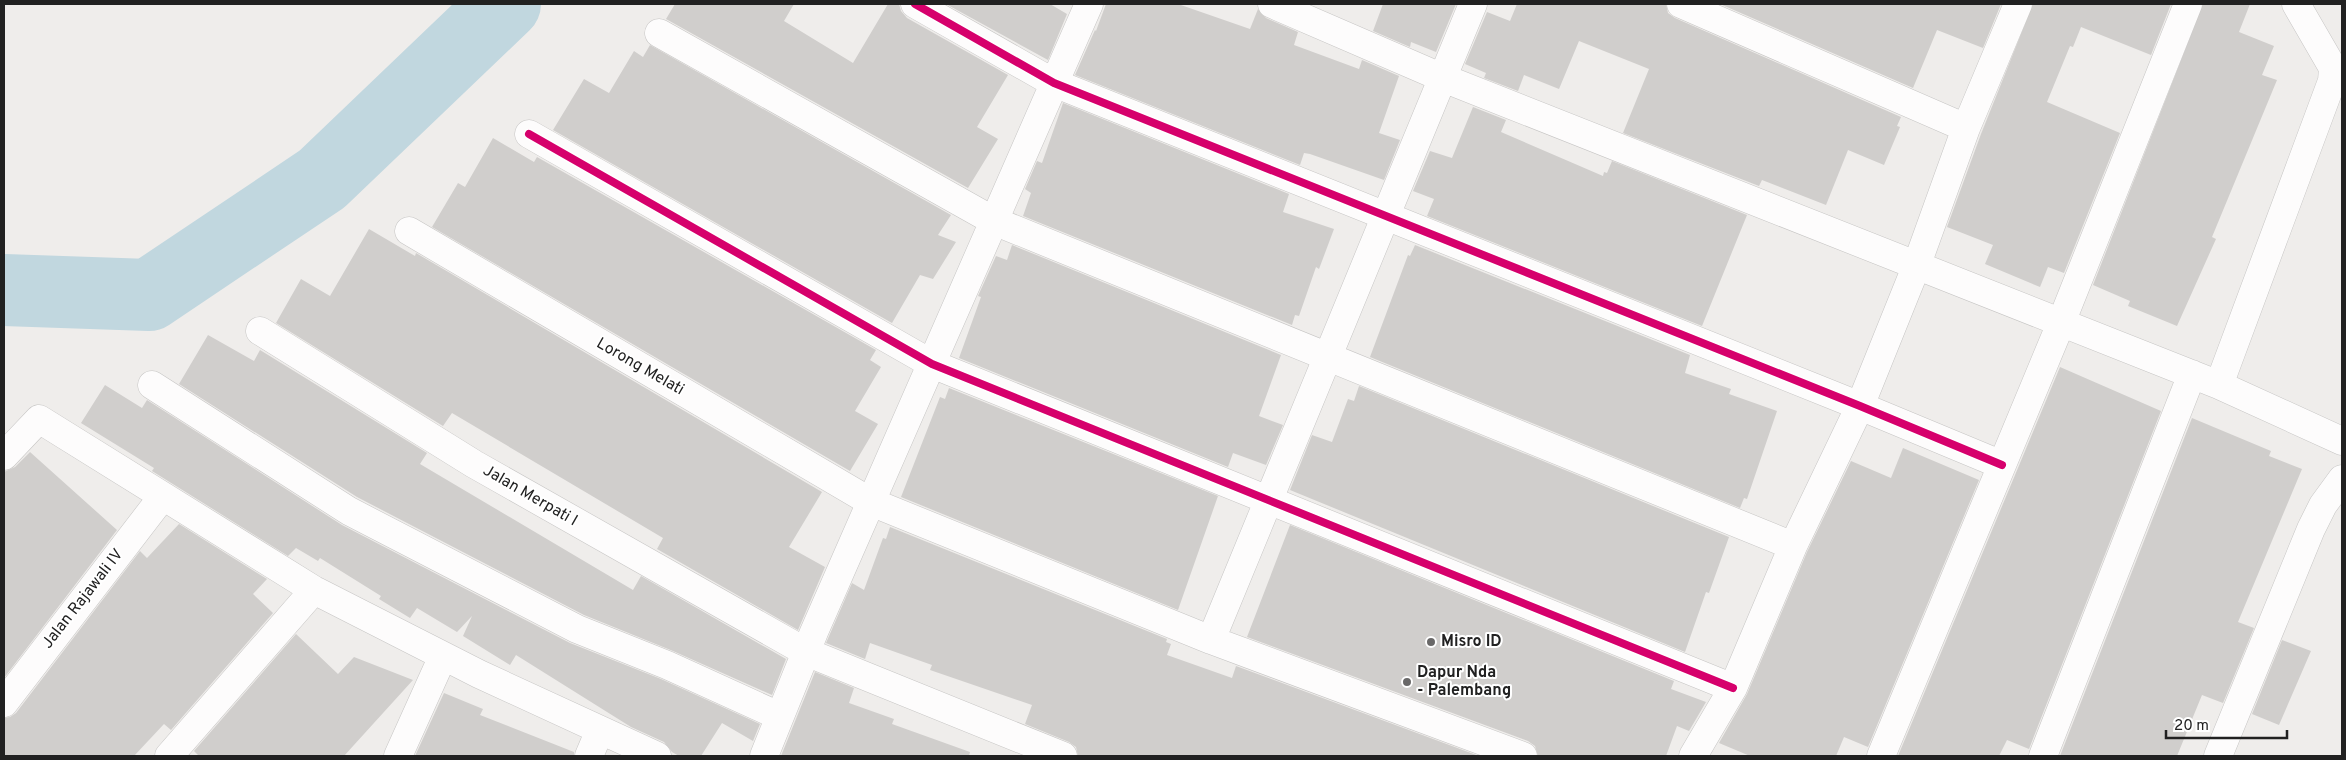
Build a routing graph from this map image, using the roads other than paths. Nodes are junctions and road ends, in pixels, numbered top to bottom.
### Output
1 (915, 4) edge
2 (1089, 4) edge
3 (1272, 4) edge
4 (1473, 4) edge
5 (1681, 4) edge
6 (2018, 4) edge
7 (2188, 4) edge
8 (2296, 4) edge
9 (659, 33) dead end
10 (1442, 78) junction
11 (1054, 83) junction
12 (1966, 128) junction
13 (528, 134) dead end
14 (1386, 216) junction
15 (994, 221) junction
16 (408, 232) dead end
17 (1916, 266) junction
18 (2061, 323) junction
19 (260, 331) dead end
20 (1328, 358) junction
21 (932, 364) junction
22 (2192, 374) junction
23 (152, 385) dead end
24 (2219, 385) junction
25 (1860, 406) junction
26 (2342, 441) edge
27 (4, 456) edge
28 (2002, 465) junction
29 (2342, 479) edge
30 (162, 496) junction
31 (1270, 501) junction
32 (871, 502) junction
33 (1793, 546) junction
34 (314, 590) junction
35 (1211, 640) junction
36 (806, 652) junction
37 (443, 656) junction
38 (1733, 688) junction
39 (4, 703) edge
40 (780, 716) junction
41 (600, 730) junction
42 (170, 756) edge
43 (398, 756) edge
44 (589, 756) edge
45 (656, 756) edge
46 (764, 756) edge
47 (1063, 756) edge
48 (1523, 756) edge
49 (1693, 756) edge
50 (1881, 756) edge
51 (2043, 756) edge
52 (2218, 756) edge

1 - 11 street
2 - 11 street
3 - 10 street
4 - 10 street
5 - 12 street
6 - 12 street
7 - 18 street
8 - 24 street
9 - 15 street
10 - 14 street
10 - 17 street
11 - 14 street
11 - 15 street
12 - 17 street
13 - 21 street
14 - 20 street
14 - 25 street
15 - 20 street
15 - 21 street
16 - 32 street, Lorong Melati
17 - 18 street
17 - 25 street
18 - 22 street
18 - 28 street
19 - 36 street, Jalan Merpati I
20 - 31 street
20 - 33 street
21 - 31 street
21 - 32 street
22 - 24 street
22 - 51 street
23 - 40 street
24 - 26 street
25 - 28 street
25 - 33 street
27 - 30 street
28 - 50 street
29 - 52 street
30 - 34 street
30 - 39 street, Jalan Rajawali IV
31 - 35 street
31 - 38 street
32 - 35 street, Lorong Melati
32 - 36 street
33 - 38 street
34 - 37 street
34 - 42 street
35 - 48 street, Lorong Melati
36 - 40 street
36 - 47 street, Jalan Merpati I
37 - 41 street
37 - 43 street
38 - 49 street
40 - 46 street
41 - 44 street
41 - 45 street

